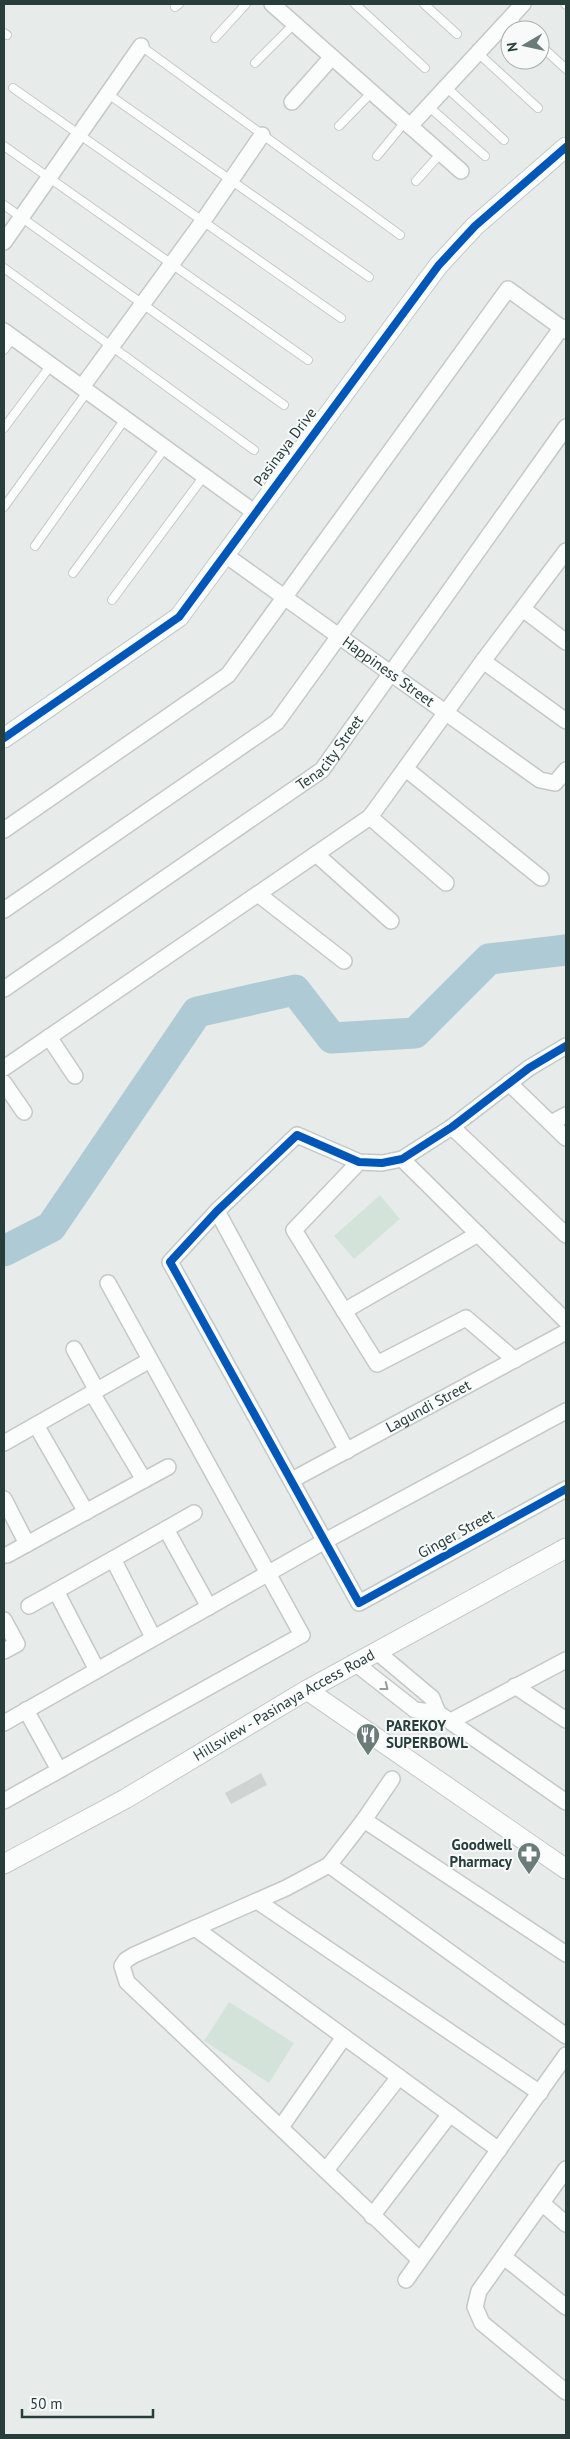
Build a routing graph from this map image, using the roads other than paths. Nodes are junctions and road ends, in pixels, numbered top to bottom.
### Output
1 (246, 4) edge
2 (272, 4) edge
3 (355, 4) edge
4 (424, 4) edge
5 (523, 4) edge
6 (510, 18) joint
7 (294, 24) junction
8 (457, 34) dead end
9 (215, 38) dead end
10 (141, 46) joint
11 (478, 53) junction
12 (550, 54) edge
13 (332, 57) junction
14 (255, 63) dead end
15 (425, 68) dead end
16 (566, 69) edge
17 (446, 87) junction
18 (13, 88) dead end
19 (372, 92) junction
20 (108, 94) junction
21 (292, 102) dead end
22 (428, 106) junction
23 (538, 108) dead end
24 (408, 124) junction
25 (339, 126) dead end
26 (262, 135) junction
27 (80, 136) junction
28 (504, 140) dead end
29 (4, 146) edge
30 (566, 147) edge
31 (441, 153) junction
32 (377, 156) dead end
33 (485, 156) dead end
34 (461, 171) dead end
35 (50, 179) junction
36 (231, 179) junction
37 (416, 181) dead end
38 (4, 205) edge
39 (22, 218) junction
40 (203, 221) junction
41 (400, 235) dead end
42 (4, 242) edge
43 (171, 264) junction
44 (4, 268) edge
45 (369, 277) dead end
46 (143, 304) junction
47 (342, 318) dead end
48 (564, 329) edge
49 (8, 334) edge
50 (112, 347) junction
51 (4, 350) edge
52 (308, 360) dead end
53 (51, 365) junction
54 (85, 390) junction
55 (284, 405) dead end
56 (125, 419) junction
57 (566, 427) edge
58 (4, 428) edge
59 (165, 448) junction
60 (254, 450) dead end
61 (204, 476) junction
62 (4, 507) edge
63 (254, 512) junction
64 (34, 546) dead end
65 (224, 554) junction
66 (565, 557) edge
67 (73, 573) dead end
68 (285, 598) junction
69 (112, 600) dead end
70 (523, 609) junction
71 (338, 635) junction
72 (566, 642) edge
73 (483, 661) junction
74 (392, 674) junction
75 (446, 712) junction
76 (566, 721) edge
77 (4, 738) edge
78 (406, 768) junction
79 (566, 770) edge
80 (370, 817) junction
81 (4, 830) edge
82 (316, 854) junction
83 (541, 878) dead end
84 (446, 883) dead end
85 (258, 894) junction
86 (4, 910) edge
87 (391, 921) dead end
88 (344, 961) dead end
89 (4, 989) edge
90 (49, 1037) junction
91 (566, 1046) edge
92 (4, 1068) edge
93 (75, 1076) dead end
94 (4, 1083) edge
95 (509, 1083) junction
96 (24, 1112) dead end
97 (566, 1115) edge
98 (551, 1123) junction
99 (452, 1127) junction
100 (566, 1138) edge
101 (402, 1159) junction
102 (359, 1162) junction
103 (217, 1212) junction
104 (478, 1234) junction
105 (566, 1236) edge
106 (108, 1283) dead end
107 (344, 1311) junction
108 (566, 1321) edge
109 (566, 1332) edge
110 (74, 1349) dead end
111 (150, 1360) junction
112 (515, 1360) junction
113 (94, 1391) junction
114 (566, 1411) edge
115 (36, 1425) junction
116 (4, 1443) edge
117 (346, 1451) junction
118 (168, 1467) dead end
119 (144, 1480) junction
120 (292, 1480) junction
121 (566, 1489) edge
122 (4, 1499) edge
123 (86, 1512) junction
124 (194, 1513) dead end
125 (166, 1529) junction
126 (325, 1541) junction
127 (27, 1544) junction
128 (566, 1548) edge
129 (7, 1555) dead end
130 (113, 1559) junction
131 (268, 1574) junction
132 (56, 1591) junction
133 (29, 1606) dead end
134 (209, 1607) junction
135 (4, 1620) edge
136 (154, 1637) junction
137 (4, 1651) edge
138 (376, 1651) junction
139 (566, 1660) edge
140 (355, 1663) junction
141 (97, 1670) junction
142 (515, 1686) junction
143 (306, 1690) junction
144 (26, 1710) junction
145 (444, 1717) junction
146 (566, 1720) edge
147 (4, 1723) edge
148 (59, 1770) junction
149 (392, 1779) dead end
150 (4, 1802) edge
151 (566, 1802) edge
152 (364, 1820) junction
153 (4, 1864) edge
154 (329, 1865) junction
155 (566, 1868) edge
156 (257, 1901) junction
157 (195, 1928) junction
158 (566, 1954) edge
159 (566, 2036) edge
160 (344, 2037) junction
161 (566, 2055) edge
162 (399, 2077) junction
163 (540, 2093) junction
164 (450, 2114) junction
165 (281, 2127) junction
166 (499, 2150) junction
167 (566, 2169) edge
168 (326, 2170) junction
169 (542, 2203) junction
170 (372, 2216) junction
171 (566, 2224) edge
172 (504, 2257) junction
173 (419, 2259) junction
174 (406, 2280) dead end
175 (566, 2307) edge
176 (566, 2392) edge

1 - 9 lane
2 - 7 street
3 - 15 lane
4 - 8 lane
5 - 6 street
6 - 11 street
7 - 13 street
7 - 14 lane
10 - 20 street
10 - 26 lane
11 - 17 street
11 - 23 lane
12 - 16 lane
13 - 19 street
13 - 21 street
17 - 22 street
17 - 28 lane
18 - 27 lane
19 - 24 street
19 - 25 lane
20 - 27 street
20 - 36 lane
22 - 24 street
22 - 33 lane
24 - 31 street
24 - 32 lane
26 - 36 street
26 - 41 lane
27 - 35 street
27 - 40 lane
29 - 35 lane
30 - 63 street, Pasinaya Drive
31 - 34 street
31 - 37 lane
35 - 39 street
35 - 43 lane
36 - 40 street
36 - 45 lane
38 - 39 lane
39 - 42 street
39 - 46 lane
40 - 43 street
40 - 47 lane
43 - 46 street
43 - 52 lane
44 - 50 lane
46 - 50 street
46 - 55 lane
48 - 68 street
48 - 71 street
49 - 51 lane
49 - 53 street
50 - 54 street
50 - 60 lane
53 - 54 street
53 - 58 lane
54 - 56 street
54 - 62 lane
56 - 59 street
56 - 64 lane
57 - 74 street, Tenacity Street
59 - 61 street
59 - 67 lane
61 - 63 street
61 - 69 lane
63 - 65 street, Pasinaya Drive
65 - 68 street, Happiness Street
65 - 77 street, Pasinaya Drive
66 - 70 street
68 - 71 street, Happiness Street
68 - 81 street
70 - 72 street
70 - 73 street
71 - 74 street, Happiness Street
71 - 86 street
73 - 75 street
73 - 76 street
74 - 75 street, Happiness Street
74 - 89 street, Tenacity Street
75 - 78 street
75 - 79 street, Happiness Street
78 - 80 street
78 - 83 street
80 - 82 street
80 - 84 street
82 - 85 street
82 - 87 street
85 - 88 street
85 - 90 street
90 - 92 street
90 - 93 street
91 - 95 street
94 - 96 street
95 - 98 street
95 - 99 street
97 - 98 street
98 - 100 street
99 - 101 street
99 - 105 street
101 - 102 street
101 - 104 street
102 - 103 street
102 - 107 street
103 - 117 street
103 - 120 street
104 - 107 street
104 - 108 street
106 - 111 street
107 - 112 street
109 - 112 street, Lagundi Street
110 - 113 street
111 - 113 street
111 - 131 street
112 - 117 street, Lagundi Street
113 - 115 street
113 - 119 street
114 - 126 street
115 - 116 street
115 - 123 street
117 - 120 street, Lagundi Street
118 - 119 street
119 - 123 street
120 - 126 street
121 - 126 street, Ginger Street
122 - 127 street
123 - 127 street
124 - 125 street
125 - 130 street
125 - 134 street
126 - 131 street
127 - 129 street
128 - 138 street, Hillsview - Pasinaya Access Road
130 - 132 street
130 - 136 street
131 - 134 street
131 - 148 street
132 - 133 street
132 - 141 street
134 - 136 street
135 - 137 street
136 - 141 street
138 - 140 street, Hillsview - Pasinaya Access Road
138 - 145 street
139 - 142 street
140 - 143 street, Hillsview - Pasinaya Access Road
140 -> 145 street
141 - 144 street
142 - 145 street
142 - 146 street
143 - 153 street, Hillsview - Pasinaya Access Road
143 - 155 street
144 - 147 street
144 - 148 street
145 - 151 street
148 - 150 street
149 - 152 street
152 - 154 street
152 - 158 street
154 - 156 street
154 - 159 street
156 - 157 street
156 - 163 street
157 - 160 street
157 - 165 street
160 - 162 street
160 - 165 street
161 - 163 street
162 - 164 street
162 - 168 street
163 - 166 street
164 - 166 street
164 - 170 street
165 - 168 street
166 - 173 street
167 - 169 street
168 - 170 street
169 - 171 street
169 - 172 street
170 - 173 street
172 - 175 street
172 - 176 street
173 - 174 street

